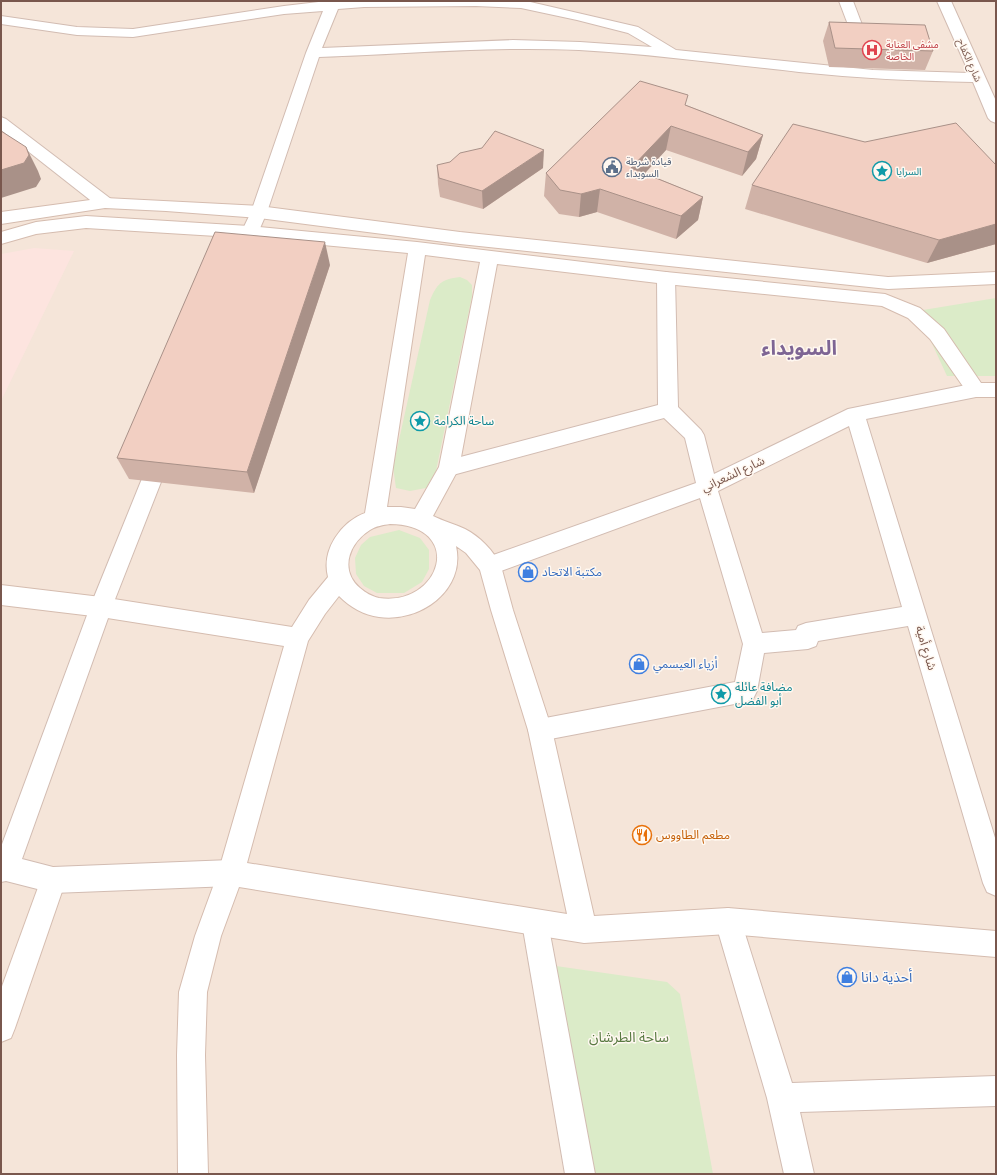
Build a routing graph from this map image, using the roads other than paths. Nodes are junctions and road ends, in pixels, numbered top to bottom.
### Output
1 (846, 1) edge
2 (944, 1) edge
3 (333, 3) edge
4 (1, 20) edge
5 (313, 53) junction
6 (671, 53) junction
7 (874, 74) junction
8 (986, 86) edge
9 (996, 118) edge
10 (1, 122) edge
11 (105, 203) junction
12 (259, 212) junction
13 (1, 218) edge
14 (249, 232) junction
15 (1, 238) edge
16 (417, 248) junction
17 (490, 256) junction
18 (235, 269) edge
19 (666, 278) junction
20 (996, 278) edge
21 (976, 390) junction
22 (996, 390) edge
23 (668, 410) junction
24 (855, 414) junction
25 (168, 438) edge
26 (449, 468) junction
27 (707, 487) junction
28 (375, 518) junction
29 (427, 523) junction
30 (490, 566) junction
31 (340, 579) junction
32 (1, 595) edge
33 (101, 607) junction
34 (916, 615) junction
35 (298, 638) junction
36 (754, 644) junction
37 (540, 730) junction
38 (3, 868) edge
39 (230, 873) junction
40 (53, 880) junction
41 (996, 883) edge
42 (728, 921) junction
43 (535, 924) junction
44 (584, 930) junction
45 (996, 944) edge
46 (1, 1028) edge
47 (996, 1091) edge
48 (782, 1098) junction
49 (193, 1174) edge
50 (580, 1174) edge
51 (799, 1174) edge

1 - 7 street
2 - 8 street, شارع الكفاح
3 - 4 street
3 - 5 street
3 - 6 street
5 - 6 street
5 - 12 street
6 - 7 street
7 - 8 street
8 - 9 street, شارع الكفاح
10 - 11 street
11 - 12 street
11 - 13 street
12 - 14 street
12 - 20 street
14 - 15 street
14 - 16 street
14 - 18 street
16 - 17 street
16 - 28 street
17 - 19 street
17 - 26 street
19 - 21 street
19 - 23 street
21 - 22 street, شارع الشعراني
21 - 24 street, شارع الشعراني
23 - 26 street
23 - 27 street
24 - 27 street, شارع الشعراني
24 - 34 street, شارع أمية
25 - 33 street
26 - 29 street
27 - 30 street, شارع الشعراني
27 - 36 street
28 - 29 street
28 - 31 street
29 - 30 street
29 - 31 street
30 - 37 street
31 - 35 street
32 - 33 street
33 - 35 street
33 - 38 street
34 - 36 street
34 - 41 street, شارع أمية
35 - 39 street
36 - 37 street
37 - 44 street
38 - 40 street
39 - 40 street
39 - 43 street
39 - 49 street
40 - 46 street
42 - 44 street
42 - 45 street
42 - 48 street
43 - 44 street
43 - 50 street
47 - 48 street
48 - 51 street

